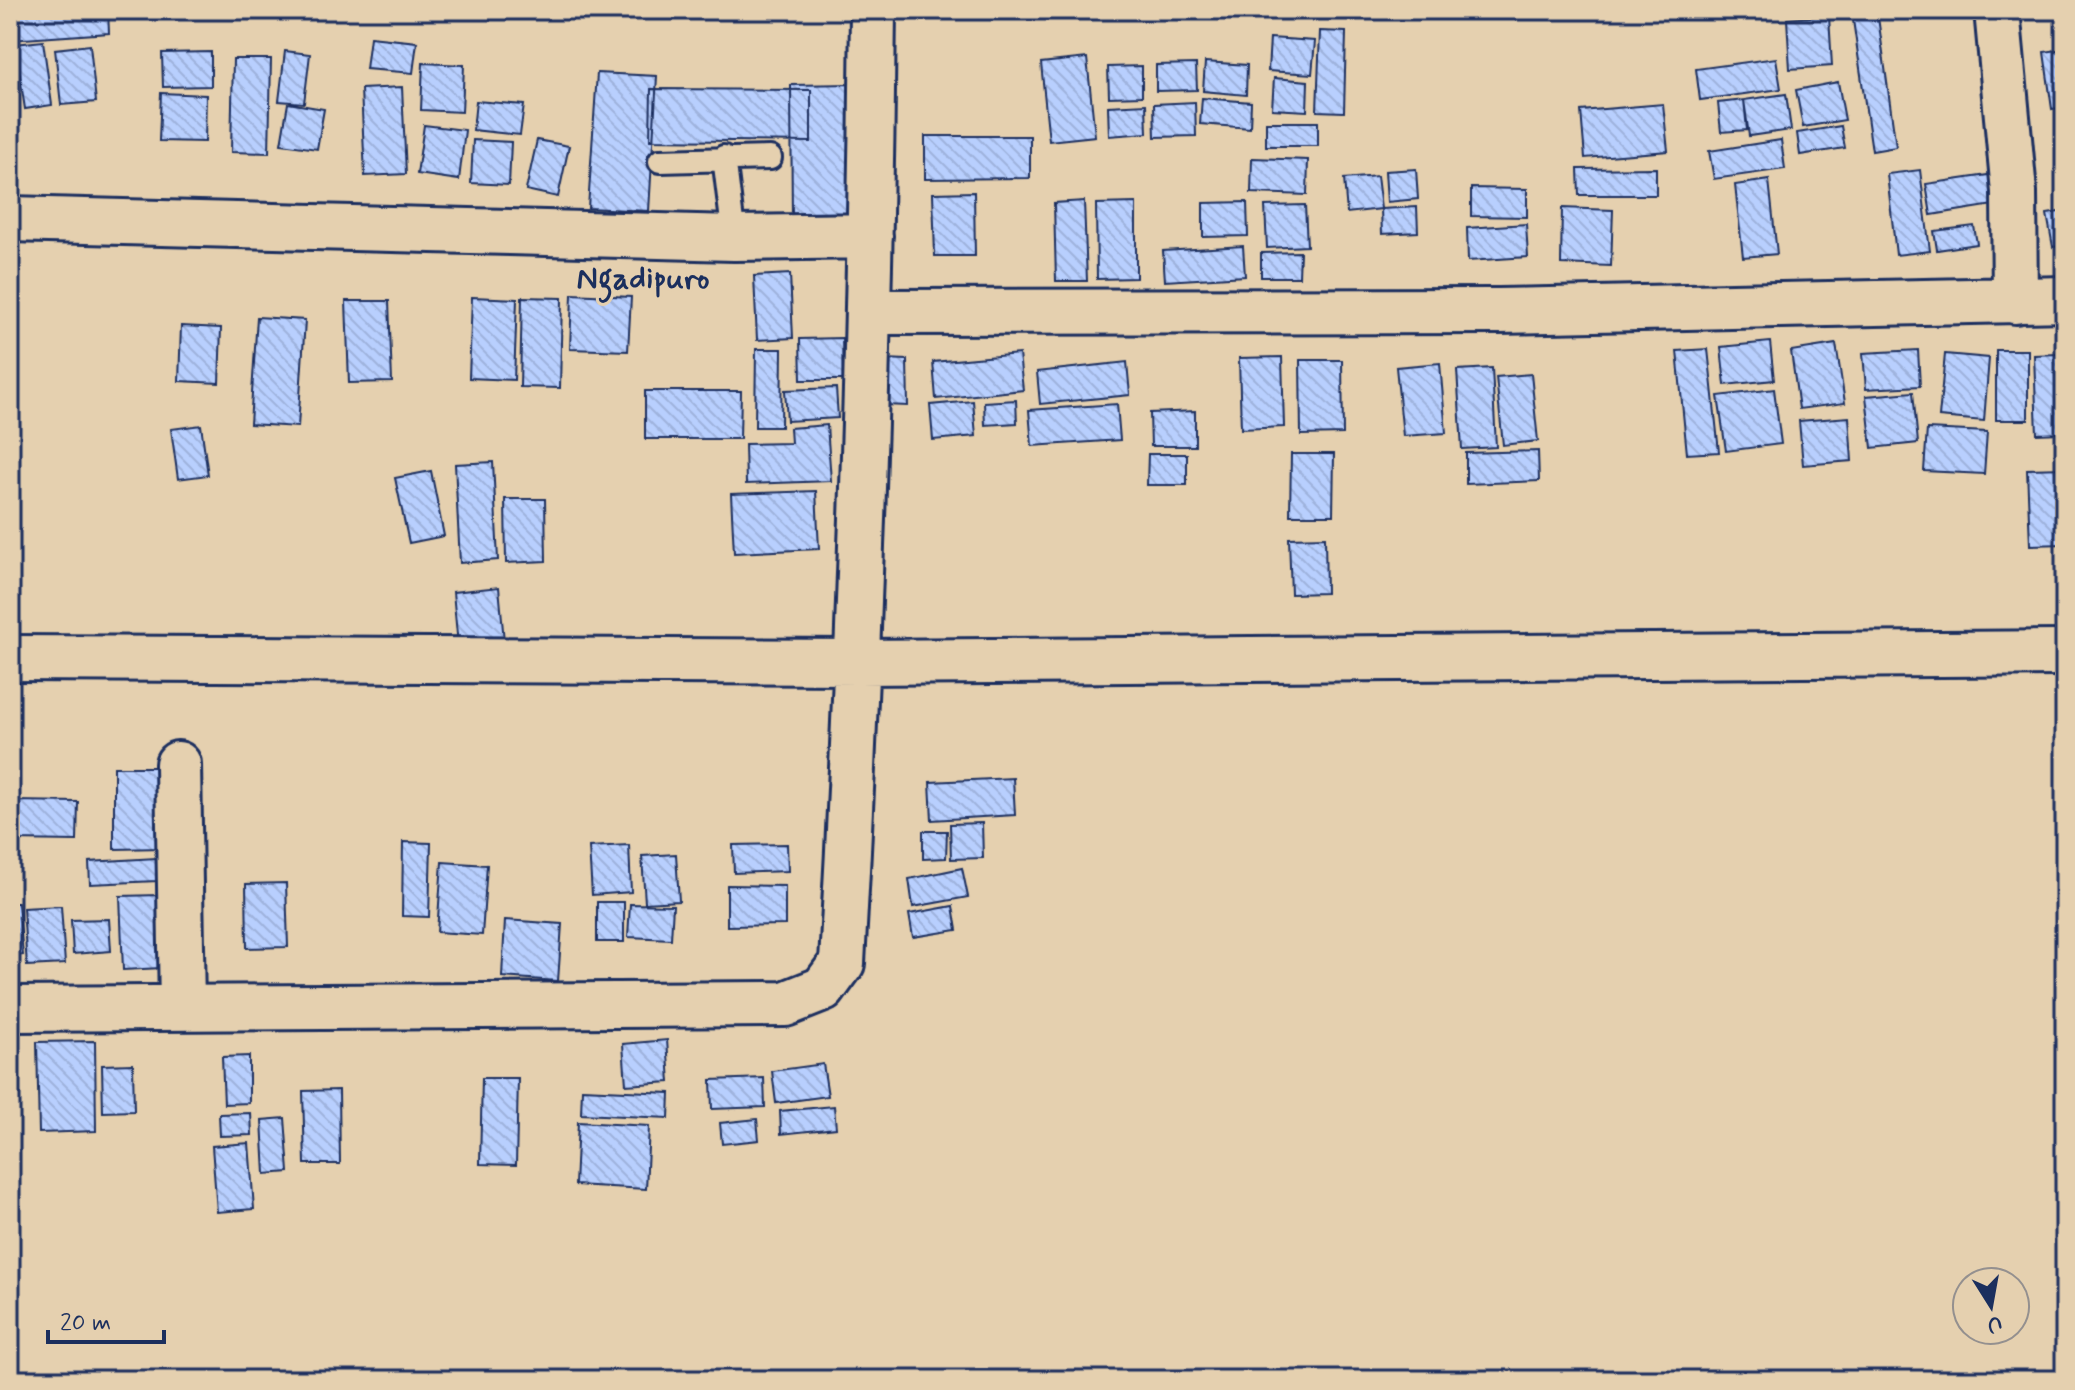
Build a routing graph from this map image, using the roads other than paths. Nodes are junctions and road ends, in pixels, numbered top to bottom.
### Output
1 (873, 10) edge
2 (1997, 10) edge
3 (724, 157) junction
4 (770, 158) dead end
5 (660, 161) dead end
6 (10, 219) edge
7 (870, 236) junction
8 (734, 238) junction
9 (2065, 299) edge
10 (2015, 301) junction
11 (870, 312) junction
12 (2065, 653) edge
13 (10, 658) edge
14 (858, 675) junction
15 (178, 764) dead end
16 (182, 1008) junction
17 (10, 1009) edge

1 - 7 street
2 - 10 street
3 - 4 lane
3 - 5 lane
3 - 8 lane
6 - 8 street
7 - 8 street
7 - 11 street
9 - 10 street
10 - 11 street
11 - 14 street
12 - 14 street
13 - 14 street
14 - 16 street
15 - 16 street
16 - 17 street

